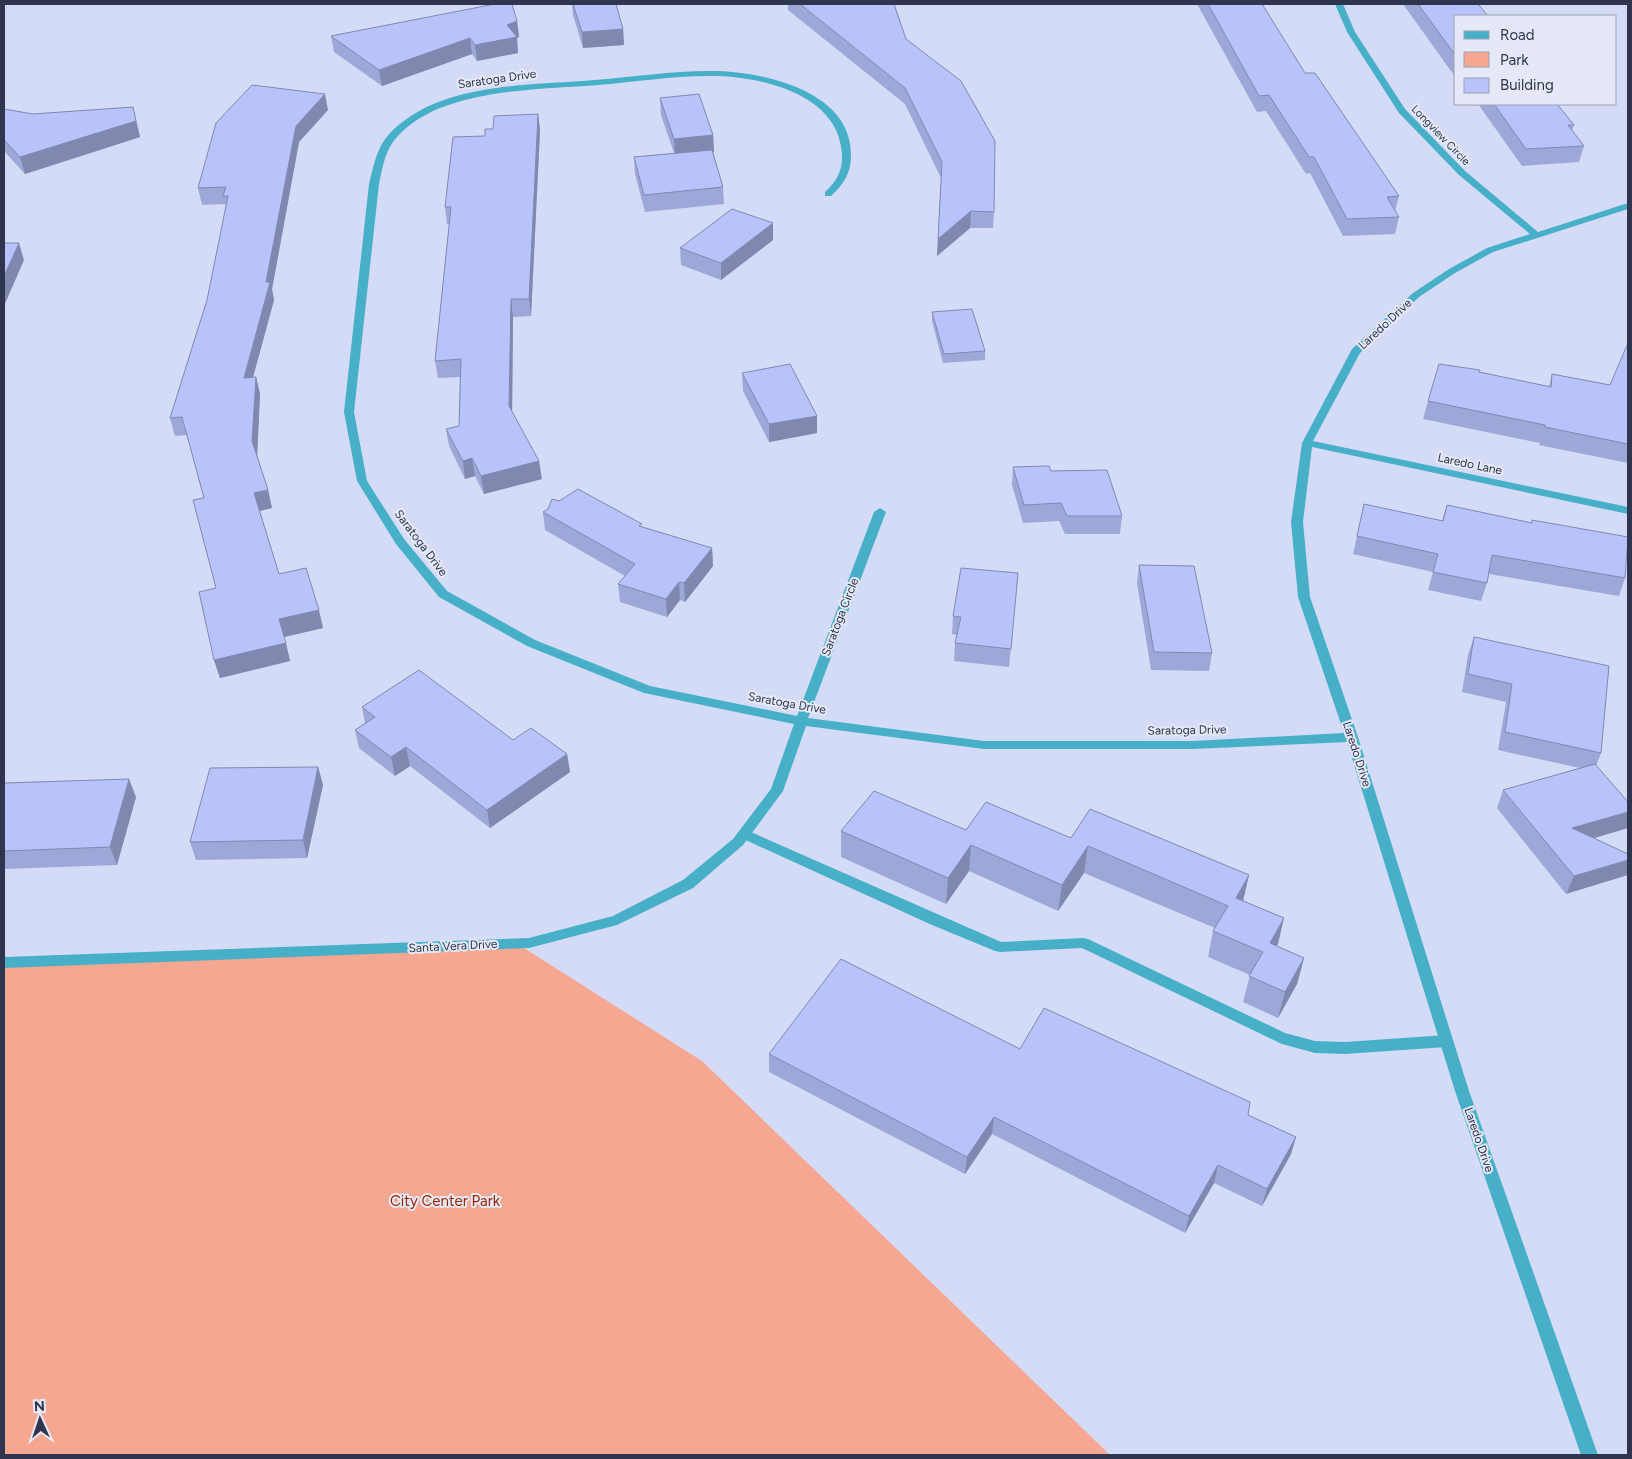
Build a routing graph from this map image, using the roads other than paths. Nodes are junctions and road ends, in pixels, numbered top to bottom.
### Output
1 (1339, 4) edge
2 (828, 194) dead end
3 (1628, 206) edge
4 (1536, 236) junction
5 (1307, 443) junction
6 (1628, 511) edge
7 (880, 512) dead end
8 (801, 721) junction
9 (1352, 737) junction
10 (744, 834) junction
11 (4, 963) edge
12 (1446, 1041) junction
13 (1590, 1455) edge

1 - 4 street, Longview Circle
2 - 8 street, Saratoga Drive
3 - 4 street, Laredo Drive
4 - 5 street, Laredo Drive
5 - 6 street, Laredo Lane
5 - 9 street, Laredo Drive
7 - 8 street, Saratoga Circle
8 - 9 street, Saratoga Drive
8 - 10 street, Santa Vera Drive
9 - 12 street, Laredo Drive
10 - 11 street, Santa Vera Drive
10 - 12 street
12 - 13 street, Laredo Drive

